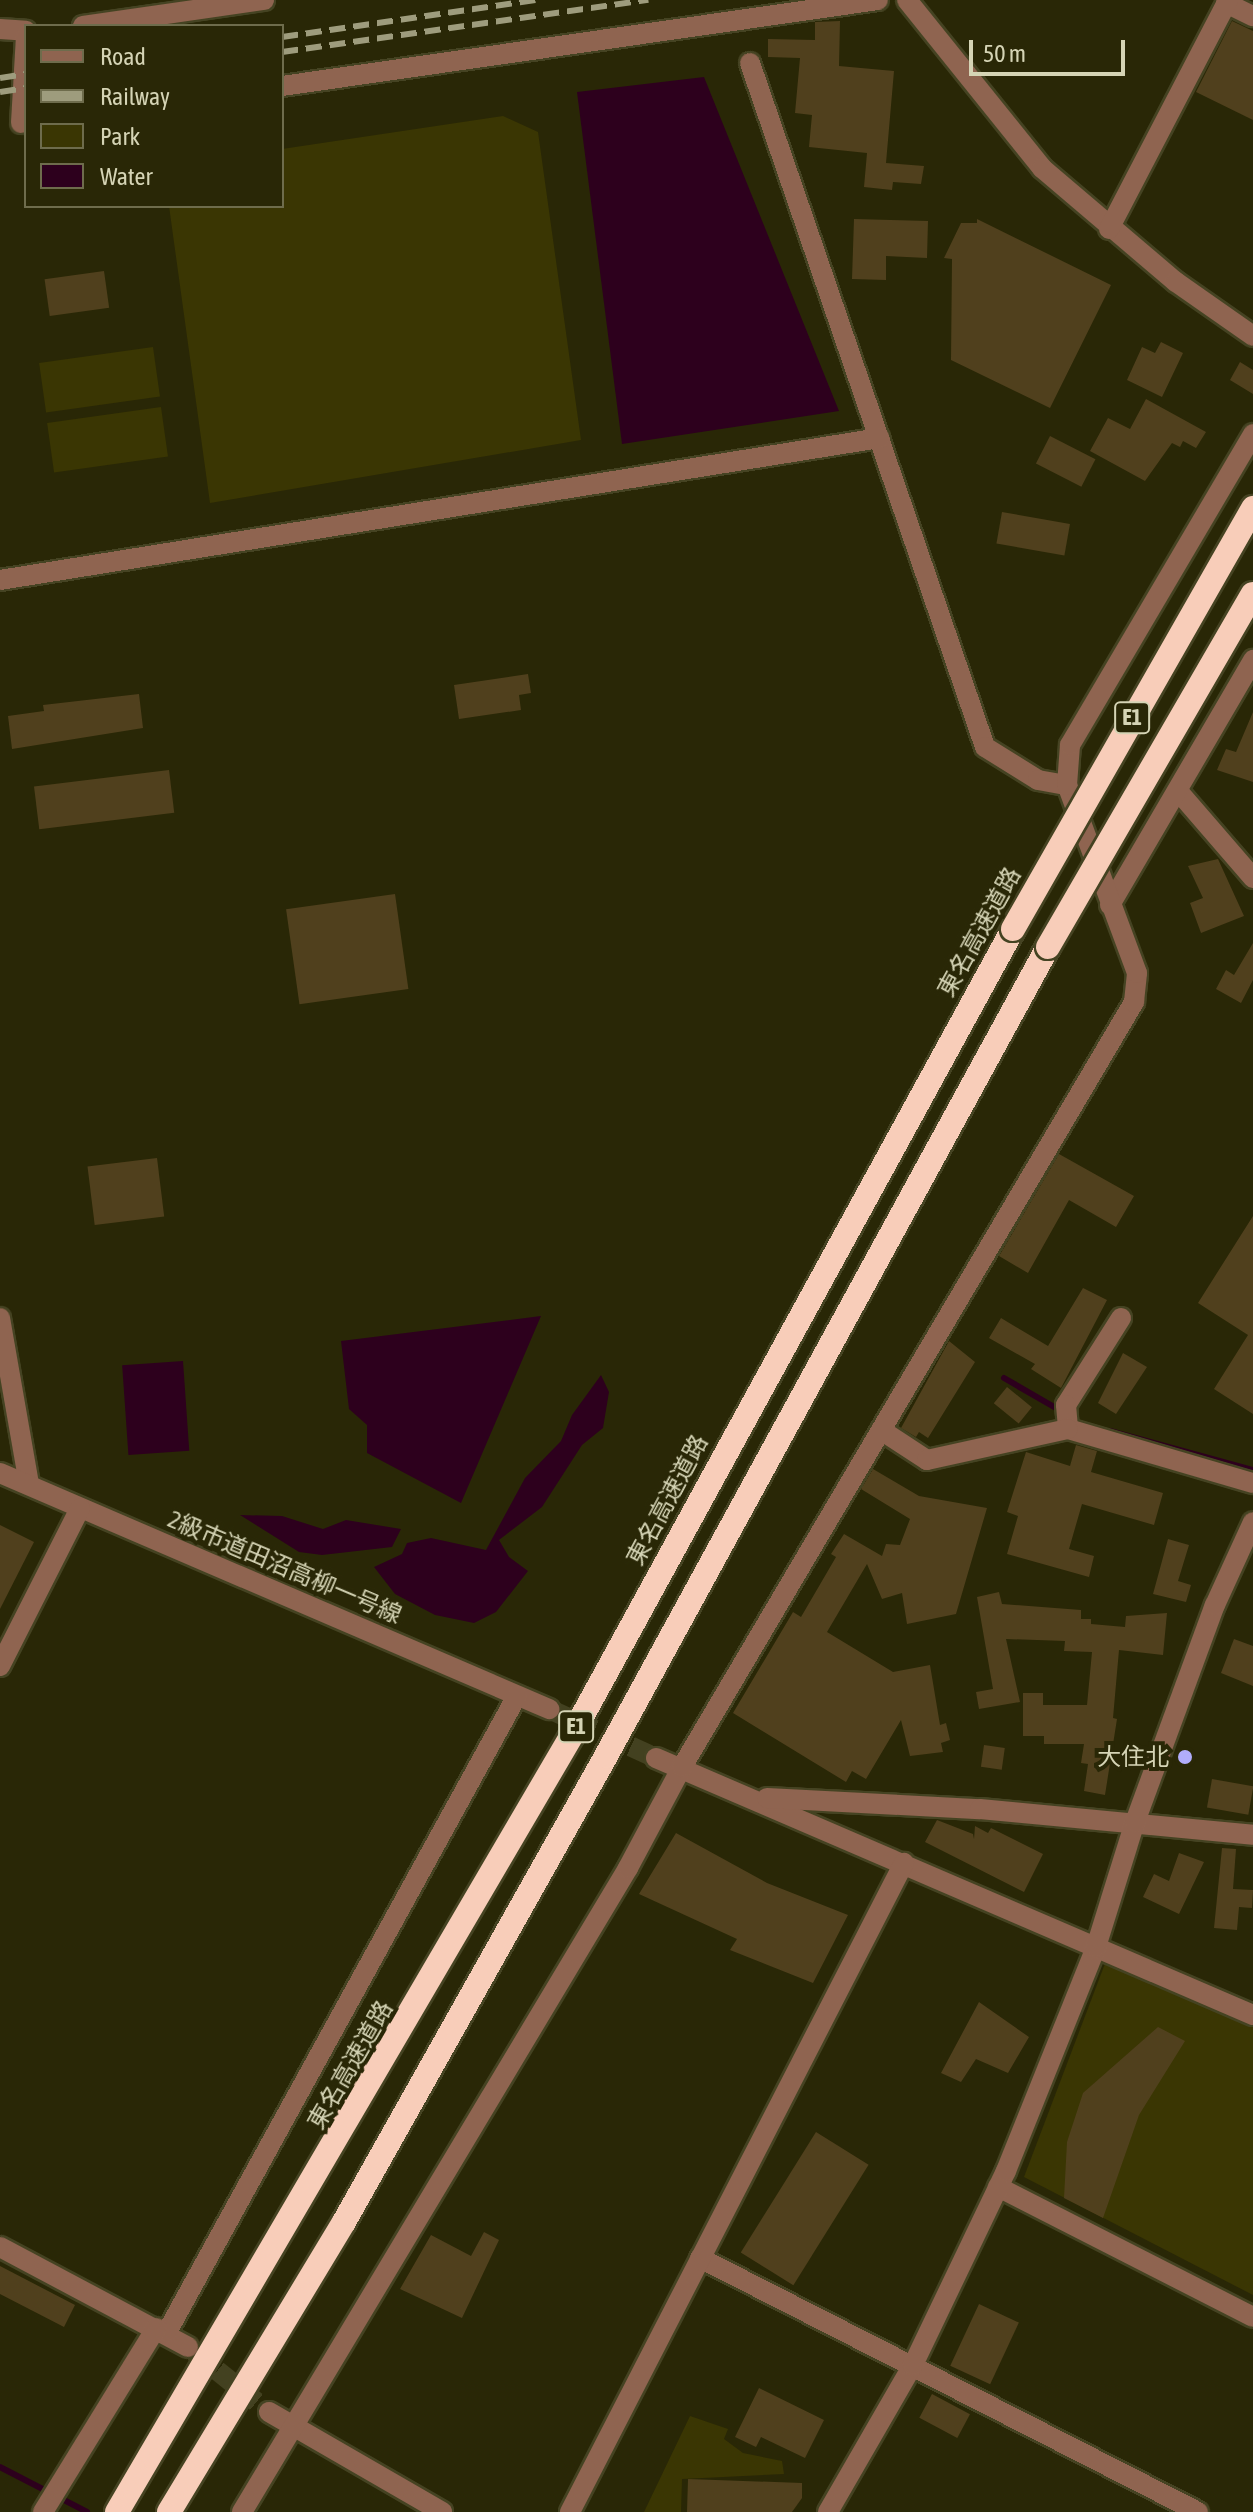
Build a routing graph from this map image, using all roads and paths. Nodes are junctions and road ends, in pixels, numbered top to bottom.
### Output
1 (264, 0) edge
2 (878, 0) edge
3 (907, 0) edge
4 (1227, 2) edge
5 (1253, 16) edge
6 (97, 24) edge
7 (0, 29) edge
8 (24, 34) edge
9 (750, 63) dead end
10 (284, 86) edge
11 (24, 123) edge
12 (0, 126) edge
13 (1109, 229) junction
14 (1253, 336) edge
15 (1253, 434) edge
16 (880, 438) junction
17 (1253, 508) edge
18 (0, 580) edge
19 (1253, 594) edge
20 (1253, 660) edge
21 (1067, 785) junction
22 (1178, 791) junction
23 (1253, 878) edge
24 (1110, 905) junction
25 (0, 1318) edge
26 (1121, 1318) dead end
27 (1068, 1429) junction
28 (881, 1430) junction
29 (0, 1473) edge
30 (1253, 1483) edge
31 (29, 1485) junction
32 (80, 1508) junction
33 (1253, 1522) edge
34 (0, 1666) edge
35 (517, 1696) junction
36 (549, 1709) tunnel mouth
37 (656, 1758) tunnel mouth
38 (682, 1767) junction
39 (753, 1797) junction
40 (1135, 1822) junction
41 (1253, 1835) edge
42 (904, 1863) junction
43 (1096, 1947) junction
44 (1253, 2015) edge
45 (998, 2187) junction
46 (0, 2247) edge
47 (700, 2258) junction
48 (1253, 2317) edge
49 (161, 2330) junction
50 (188, 2347) tunnel mouth
51 (913, 2365) junction
52 (269, 2412) tunnel mouth
53 (293, 2430) junction
54 (43, 2512) edge
55 (117, 2512) edge
56 (169, 2512) edge
57 (242, 2512) edge
58 (442, 2512) edge
59 (570, 2512) edge
60 (828, 2512) edge
61 (1198, 2512) edge

1 - 6 street
2 - 10 street
3 - 13 street
4 - 5 street
4 - 13 street
7 - 8 street
9 - 16 street
11 - 12 street
13 - 14 street
15 - 21 street
16 - 18 street
16 - 21 street
17 - 55 highway, 東名高速道路 / E1, bridge
19 - 56 highway, E1, bridge
20 - 22 street
21 - 24 street
22 - 23 street
22 - 24 street
24 - 28 street
25 - 31 street
26 - 27 street
27 - 28 street
27 - 30 street
28 - 38 street
29 - 31 street, 2級市道田沼高柳一号線
31 - 32 street, 2級市道田沼高柳一号線
32 - 34 street
32 - 35 street, 2級市道田沼高柳一号線
33 - 40 street
35 - 36 street, 2級市道田沼高柳一号線
35 - 49 street
37 - 38 street
38 - 39 street
38 - 53 street
39 - 40 street
39 - 42 street
40 - 41 street
40 - 43 street
42 - 43 street
42 - 47 street
43 - 44 street
43 - 45 street
45 - 48 street
45 - 51 street
46 - 49 street
47 - 51 street
47 - 59 street
49 - 50 street
49 - 54 street
51 - 60 street
51 - 61 street
52 - 53 street
53 - 57 street
53 - 58 street

